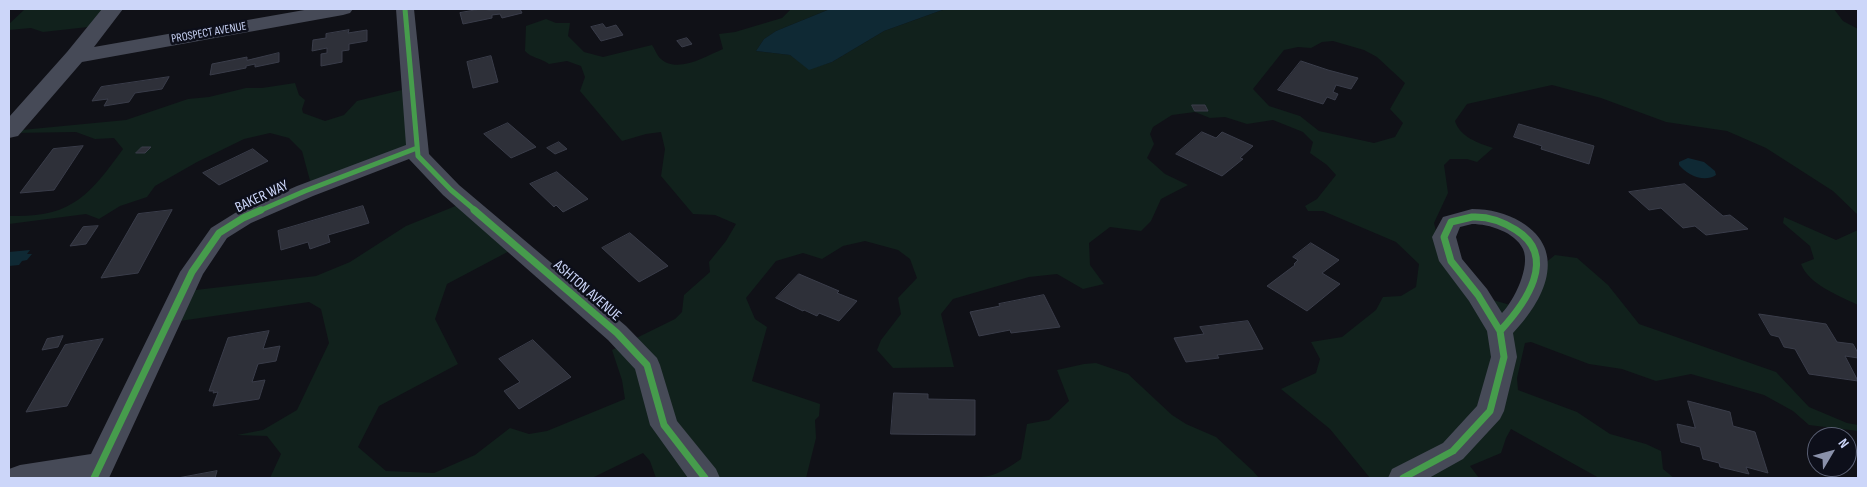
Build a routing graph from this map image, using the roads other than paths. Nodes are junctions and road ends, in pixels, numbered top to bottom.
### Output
1 (113, 9) edge
2 (343, 9) edge
3 (405, 9) edge
4 (75, 57) junction
5 (9, 131) edge
6 (417, 148) junction
7 (1500, 331) junction
8 (97, 472) edge
9 (20, 478) edge
10 (705, 478) edge
11 (1403, 478) edge

1 - 4 street
2 - 4 street, PROSPECT AVENUE
3 - 6 street
4 - 5 street
6 - 8 street, BAKER WAY
6 - 10 street, ASHTON AVENUE
7 - 7 street
7 - 11 street
8 - 9 street

